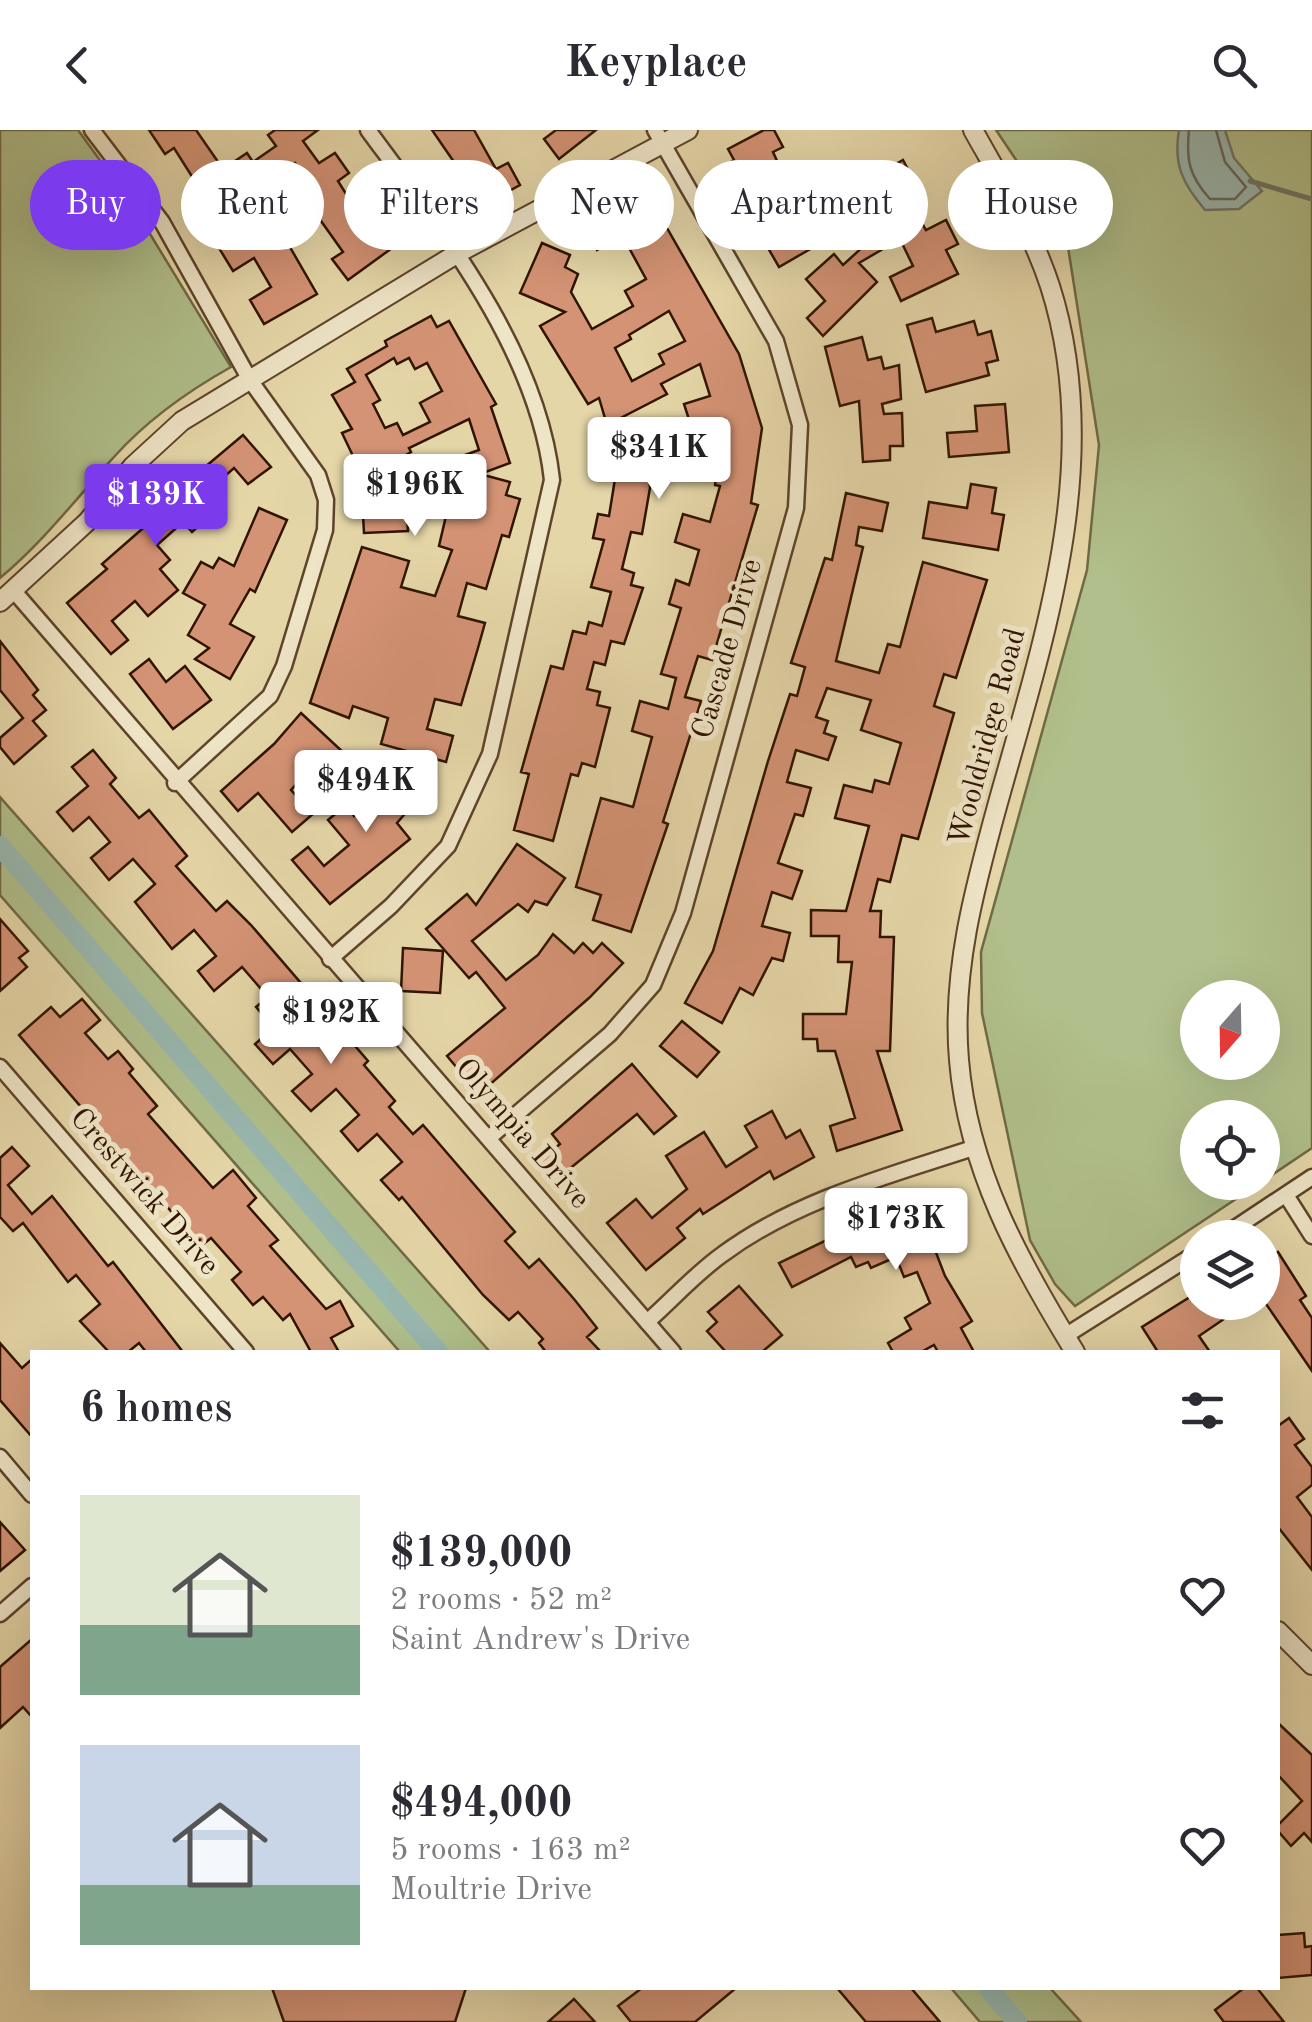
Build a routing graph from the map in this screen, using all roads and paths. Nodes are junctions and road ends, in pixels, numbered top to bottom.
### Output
1 (92, 130) edge
2 (368, 130) edge
3 (688, 130) edge
4 (972, 130) edge
5 (660, 136) edge
6 (458, 253) junction
7 (250, 380) junction
8 (6, 596) edge
9 (175, 782) junction
10 (330, 959) junction
11 (0, 1068) edge
12 (490, 1137) junction
13 (973, 1148) junction
14 (1312, 1177) edge
15 (1286, 1195) junction
16 (1248, 1220) edge
17 (1312, 1236) edge
18 (1180, 1265) edge
19 (648, 1322) junction
20 (1070, 1344) edge
21 (244, 1350) edge
22 (671, 1350) edge
23 (0, 1456) edge
24 (30, 1493) edge
25 (30, 1588) edge
26 (0, 1614) edge
27 (1280, 1634) edge
28 (1312, 1664) edge

1 - 7 street
2 - 6 street
3 - 5 street
4 - 13 street, Wooldridge Road
5 - 6 street
5 - 12 street, Cascade Drive
6 - 7 street
6 - 10 street
7 - 8 street
7 - 9 street
8 - 9 street, Olympia Drive
9 - 10 street, Olympia Drive
10 - 12 street, Olympia Drive
11 - 21 street, Crestwick Drive
12 - 19 street, Olympia Drive
13 - 19 street
13 - 20 street, Wooldridge Road
14 - 15 street
15 - 16 street
15 - 17 street
18 - 20 street
19 - 22 street, Olympia Drive
23 - 24 street
25 - 26 street
27 - 28 street

